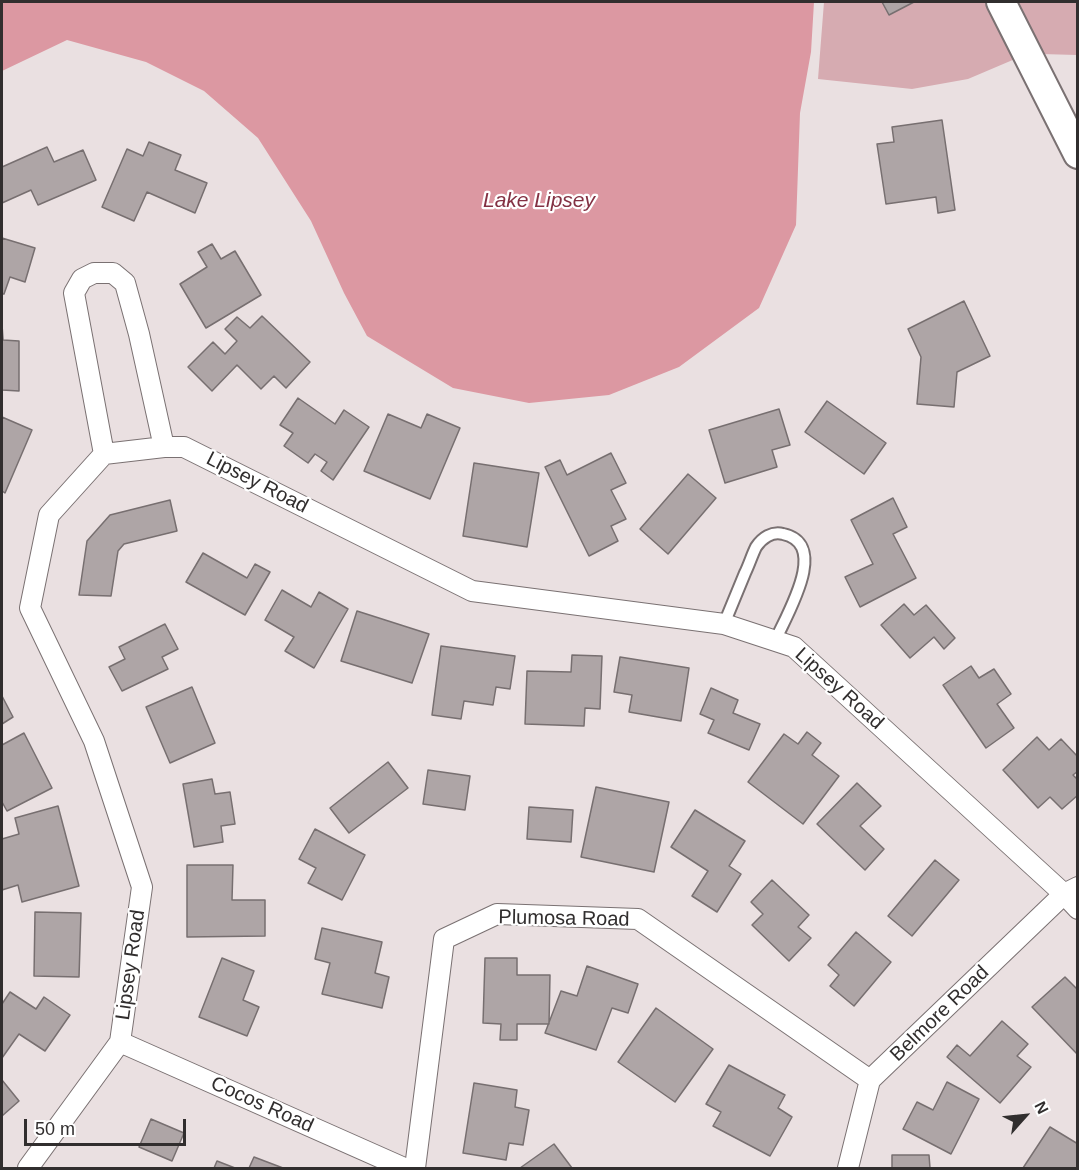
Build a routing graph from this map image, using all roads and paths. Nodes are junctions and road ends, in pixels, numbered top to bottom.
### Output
1 (1001, 2) edge
2 (1077, 154) edge
3 (164, 447) junction
4 (104, 453) junction
5 (724, 624) junction
6 (775, 641) junction
7 (1071, 891) edge
8 (1077, 909) edge
9 (120, 1042) junction
10 (870, 1080) junction
11 (28, 1168) edge
12 (404, 1168) edge
13 (415, 1168) edge
14 (848, 1168) edge

1 - 2 street
3 - 4 street, Lipsey Road
3 - 4 street
3 - 5 street, Lipsey Road
4 - 9 street, Lipsey Road
5 - 6 street, Lipsey Road
5 - 6 lane
6 - 7 street, Lipsey Road
7 - 8 street, Lipsey Road
7 - 10 street, Belmore Road
9 - 11 street, Lipsey Road
9 - 12 street, Cocos Road
10 - 13 street, Plumosa Road
10 - 14 street

